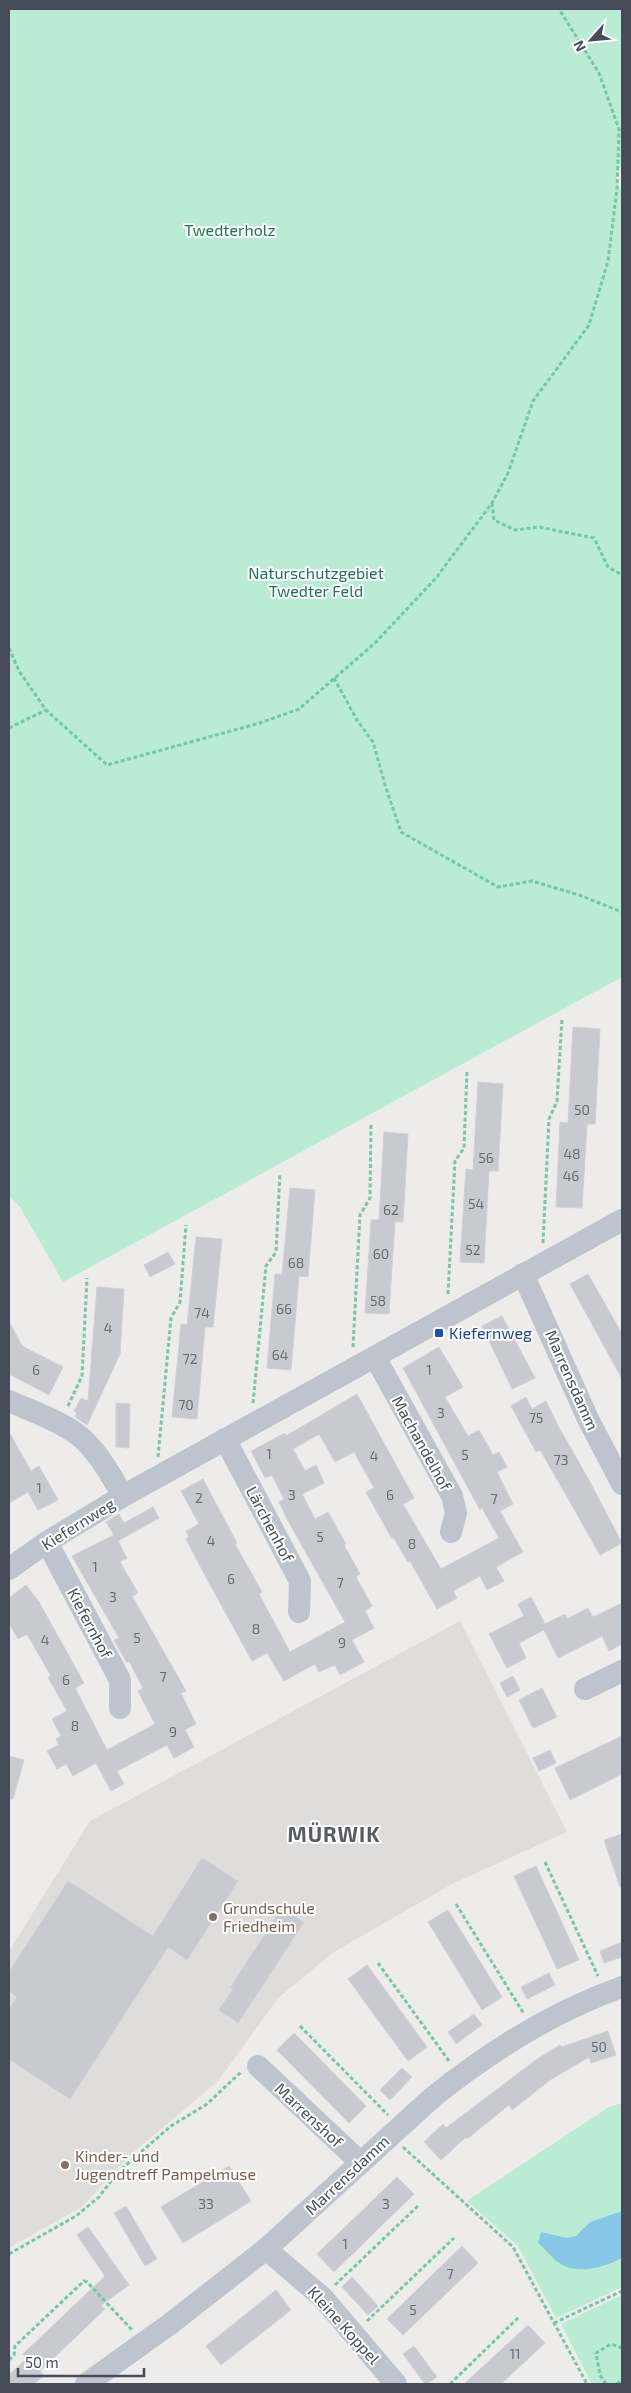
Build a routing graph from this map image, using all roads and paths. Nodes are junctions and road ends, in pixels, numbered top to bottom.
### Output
1 (559, 9) edge
2 (620, 128) edge
3 (492, 503) junction
4 (622, 575) edge
5 (9, 648) edge
6 (334, 678) junction
7 (46, 710) junction
8 (9, 728) edge
9 (622, 912) edge
10 (562, 1018) dead end
11 (467, 1071) dead end
12 (371, 1125) dead end
13 (280, 1173) dead end
14 (622, 1220) edge
15 (186, 1225) dead end
16 (548, 1260) junction
17 (523, 1274) junction
18 (87, 1278) dead end
19 (454, 1313) junction
20 (367, 1361) junction
21 (9, 1400) edge
22 (261, 1419) junction
23 (59, 1425) junction
24 (225, 1439) junction
25 (164, 1473) junction
26 (622, 1484) edge
27 (123, 1496) junction
28 (452, 1532) dead end
29 (47, 1542) junction
30 (9, 1569) edge
31 (299, 1612) dead end
32 (622, 1671) edge
33 (585, 1689) dead end
34 (120, 1708) dead end
35 (545, 1862) dead end
36 (456, 1904) dead end
37 (378, 1963) dead end
38 (614, 1990) edge
39 (300, 2026) dead end
40 (533, 2029) junction
41 (258, 2066) joint
42 (460, 2075) junction
43 (396, 2130) junction
44 (361, 2163) junction
45 (419, 2205) dead end
46 (454, 2238) dead end
47 (266, 2249) junction
48 (9, 2254) edge
49 (622, 2291) edge
50 (322, 2298) junction
51 (520, 2316) dead end
52 (554, 2323) junction
53 (354, 2334) junction
54 (146, 2342) junction
55 (622, 2348) edge
56 (9, 2360) edge
57 (622, 2380) edge
58 (86, 2384) edge
59 (396, 2384) edge
60 (450, 2384) edge
61 (587, 2384) edge
62 (606, 2384) edge
63 (617, 2384) edge

1 - 2 path
2 - 3 path
3 - 4 path
3 - 6 path
5 - 7 path
6 - 7 path
6 - 9 path
7 - 8 path
10 - 16 path
11 - 19 path
12 - 20 path
13 - 22 path
14 - 16 street, Kiefernweg
15 - 25 path
16 - 17 street, Kiefernweg
17 - 19 street, Kiefernweg
17 - 26 street, Marrensdamm
18 - 23 path
19 - 20 street, Kiefernweg
20 - 22 street, Kiefernweg
20 - 28 street, Machandelhof
21 - 23 street
22 - 24 street, Kiefernweg
23 - 27 street
24 - 25 street, Kiefernweg
24 - 31 street, Lärchenhof
25 - 27 street, Kiefernweg
27 - 29 street, Kiefernweg
29 - 30 street, Kiefernweg
29 - 34 street, Kiefernhof
32 - 33 street
35 - 38 path
36 - 40 path
37 - 42 path
38 - 40 street, Marrensdamm
39 - 43 path
40 - 42 street, Marrensdamm
41 - 44 street, Marrenshof
41 - 48 path
42 - 43 street, Marrensdamm
43 - 44 street, Marrensdamm
43 - 52 path
44 - 47 street, Marrensdamm
45 - 50 path
46 - 53 path
47 - 50 street, Kleine Koppel
47 - 54 street, Marrensdamm
49 - 52 path
50 - 53 street, Kleine Koppel
51 - 60 path
52 - 61 path
53 - 59 street, Kleine Koppel
54 - 56 path
54 - 58 street, Marrensdamm
55 - 62 path
57 - 63 path

